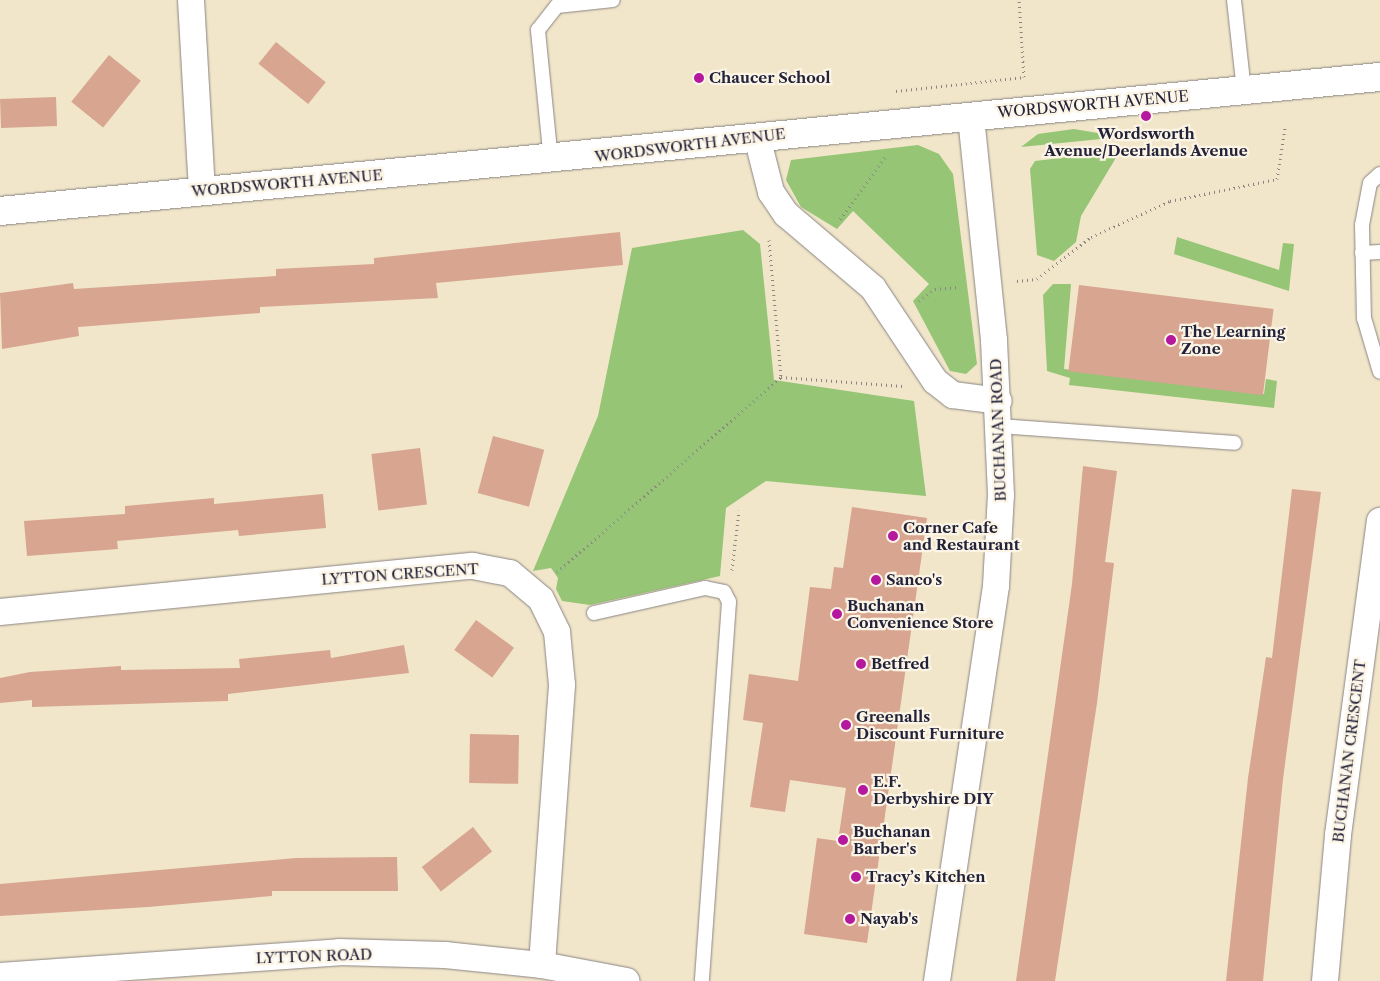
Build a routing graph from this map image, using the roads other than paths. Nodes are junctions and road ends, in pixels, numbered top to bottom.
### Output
1 (191, 0) edge
2 (613, 0) edge
3 (1234, 0) edge
4 (1380, 78) edge
5 (1244, 90) junction
6 (971, 116) junction
7 (757, 137) junction
8 (551, 161) junction
9 (1380, 174) edge
10 (202, 191) junction
11 (0, 211) edge
12 (1380, 252) edge
13 (1362, 253) junction
14 (1380, 372) edge
15 (999, 413) junction
16 (1234, 443) dead end
17 (1380, 521) edge
18 (0, 612) edge
19 (594, 612) dead end
20 (542, 965) junction
21 (0, 976) edge
22 (29, 977) edge
23 (613, 980) edge
24 (702, 981) edge
25 (937, 981) edge
26 (1325, 981) edge

1 - 10 street
2 - 8 lane
3 - 5 lane
4 - 5 street, WORDSWORTH AVENUE
5 - 6 street, WORDSWORTH AVENUE
6 - 7 street, WORDSWORTH AVENUE
6 - 15 street, BUCHANAN ROAD
7 - 8 street, WORDSWORTH AVENUE
7 - 15 street
8 - 10 street, WORDSWORTH AVENUE
9 - 13 lane
10 - 11 street, WORDSWORTH AVENUE
12 - 13 lane
13 - 14 lane
15 - 16 lane
15 - 25 street, BUCHANAN ROAD
17 - 26 street, BUCHANAN CRESCENT
18 - 20 street, LYTTON CRESCENT
19 - 24 lane
20 - 22 street, LYTTON ROAD
20 - 23 street, LYTTON ROAD
21 - 22 street, LYTTON ROAD

